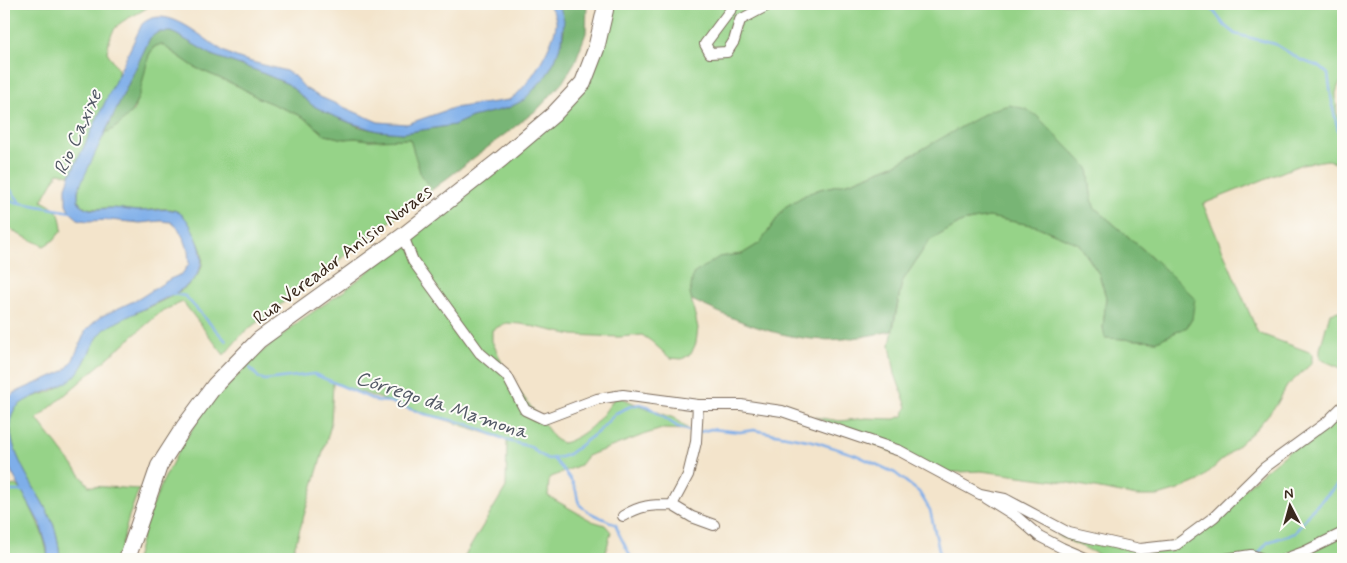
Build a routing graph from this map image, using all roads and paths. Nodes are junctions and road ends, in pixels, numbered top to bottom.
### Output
1 (604, 4) edge
2 (735, 4) edge
3 (770, 4) edge
4 (403, 236) junction
5 (698, 405) junction
6 (1343, 406) edge
7 (980, 494) junction
8 (672, 505) junction
9 (623, 516) dead end
10 (714, 525) dead end
11 (1343, 534) edge
12 (126, 559) edge
13 (1088, 559) edge
14 (1225, 559) edge
15 (1263, 559) edge
16 (1285, 559) edge

1 - 4 main road, Rua Vereador Anísio Novaes
2 - 3 street
4 - 5 street
4 - 12 main road, Rua Vereador Anísio Novaes
5 - 7 street
5 - 8 street
6 - 7 street
7 - 13 street
8 - 9 street
8 - 10 street
11 - 16 street
14 - 15 street

